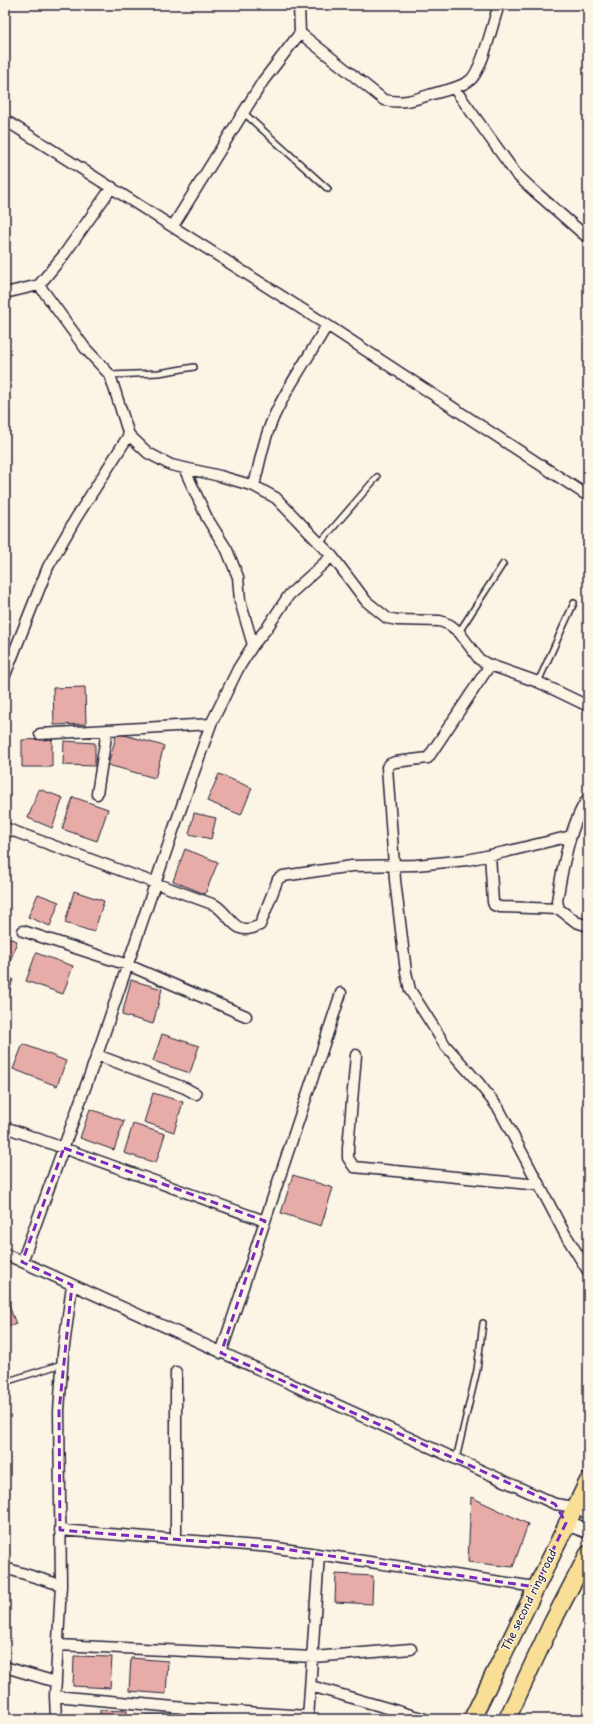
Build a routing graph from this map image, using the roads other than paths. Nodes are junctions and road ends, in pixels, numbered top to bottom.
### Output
1 (299, 5) edge
2 (499, 5) edge
3 (300, 33) junction
4 (454, 88) junction
5 (244, 113) junction
6 (5, 120) edge
7 (112, 187) junction
8 (328, 189) dead end
9 (173, 226) junction
10 (588, 238) edge
11 (39, 285) junction
12 (5, 293) edge
13 (327, 325) junction
14 (194, 367) dead end
15 (110, 375) junction
16 (129, 435) junction
17 (184, 468) junction
18 (376, 477) dead end
19 (254, 486) junction
20 (588, 496) edge
21 (320, 543) junction
22 (332, 556) junction
23 (503, 564) dead end
24 (574, 603) dead end
25 (459, 632) junction
26 (253, 645) junction
27 (490, 665) junction
28 (5, 675) edge
29 (538, 682) junction
30 (588, 706) edge
31 (211, 724) junction
32 (107, 730) junction
33 (40, 734) dead end
34 (97, 794) dead end
35 (588, 798) edge
36 (5, 828) edge
37 (571, 836) junction
38 (490, 855) junction
39 (394, 865) junction
40 (155, 882) junction
41 (559, 909) junction
42 (588, 926) edge
43 (23, 931) dead end
44 (128, 965) junction
45 (341, 993) dead end
46 (246, 1016) dead end
47 (97, 1055) junction
48 (356, 1055) dead end
49 (196, 1094) dead end
50 (5, 1127) edge
51 (64, 1148) junction
52 (539, 1185) junction
53 (265, 1221) junction
54 (5, 1254) edge
55 (22, 1262) junction
56 (588, 1270) edge
57 (72, 1285) junction
58 (482, 1323) dead end
59 (221, 1353) junction
60 (62, 1364) junction
61 (176, 1372) dead end
62 (5, 1382) edge
63 (456, 1459) junction
64 (588, 1481) edge
65 (555, 1504) junction
66 (581, 1509) edge
67 (566, 1523) junction
68 (60, 1530) junction
69 (588, 1531) edge
70 (176, 1539) junction
71 (319, 1554) junction
72 (588, 1554) edge
73 (5, 1568) edge
74 (61, 1585) junction
75 (535, 1588) junction
76 (58, 1645) junction
77 (411, 1649) dead end
78 (313, 1657) junction
79 (5, 1667) edge
80 (56, 1682) junction
81 (311, 1686) junction
82 (56, 1696) junction
83 (185, 1708) junction
84 (308, 1718) edge
85 (56, 1719) edge
86 (185, 1719) edge
87 (425, 1719) edge
88 (472, 1719) edge
89 (507, 1719) edge

1 - 3 street
2 - 4 street
3 - 4 street
3 - 5 street
4 - 10 street
5 - 8 lane
5 - 9 street
6 - 7 street
7 - 9 street
7 - 11 street
9 - 13 street
11 - 12 street
11 - 15 street
13 - 19 street
13 - 20 street
14 - 15 lane
15 - 16 street
16 - 17 street
16 - 28 street
17 - 19 street
17 - 26 street
18 - 21 lane
19 - 21 street
21 - 22 street
22 - 25 street
22 - 26 street
23 - 25 lane
24 - 29 lane
25 - 27 street
26 - 31 street
27 - 29 street
27 - 39 street
29 - 30 street
31 - 32 street
31 - 40 street
32 - 33 street
32 - 34 street
35 - 37 street
36 - 40 street
37 - 38 street
37 - 41 street
38 - 39 street
38 - 41 street
39 - 40 street
39 - 52 street
40 - 44 street
41 - 42 street
43 - 44 street
44 - 46 street
44 - 47 street
45 - 53 street
47 - 49 street
47 - 51 street
48 - 52 street
50 - 51 street
51 - 53 street
51 - 55 street
52 - 56 street
53 - 59 street
54 - 55 street
55 - 57 street
57 - 59 street
57 - 60 street
58 - 63 lane
59 - 63 street
60 - 62 lane
60 - 68 street
61 - 70 street
63 - 65 street
64 - 66 main road, The second ring road
65 - 66 street
65 - 67 street
66 - 67 main road, The second ring road
67 - 69 main road
67 - 75 main road, The second ring road
68 - 70 street
68 - 74 street
70 - 71 street
71 - 75 street
71 - 78 street
72 - 89 main road
73 - 74 street
74 - 76 street
75 - 88 main road, The second ring road
76 - 78 street
76 - 80 street
77 - 78 street
78 - 81 street
79 - 80 street
80 - 82 street
81 - 84 street
81 - 87 street
82 - 83 street
82 - 85 street
83 - 84 street
83 - 86 street

